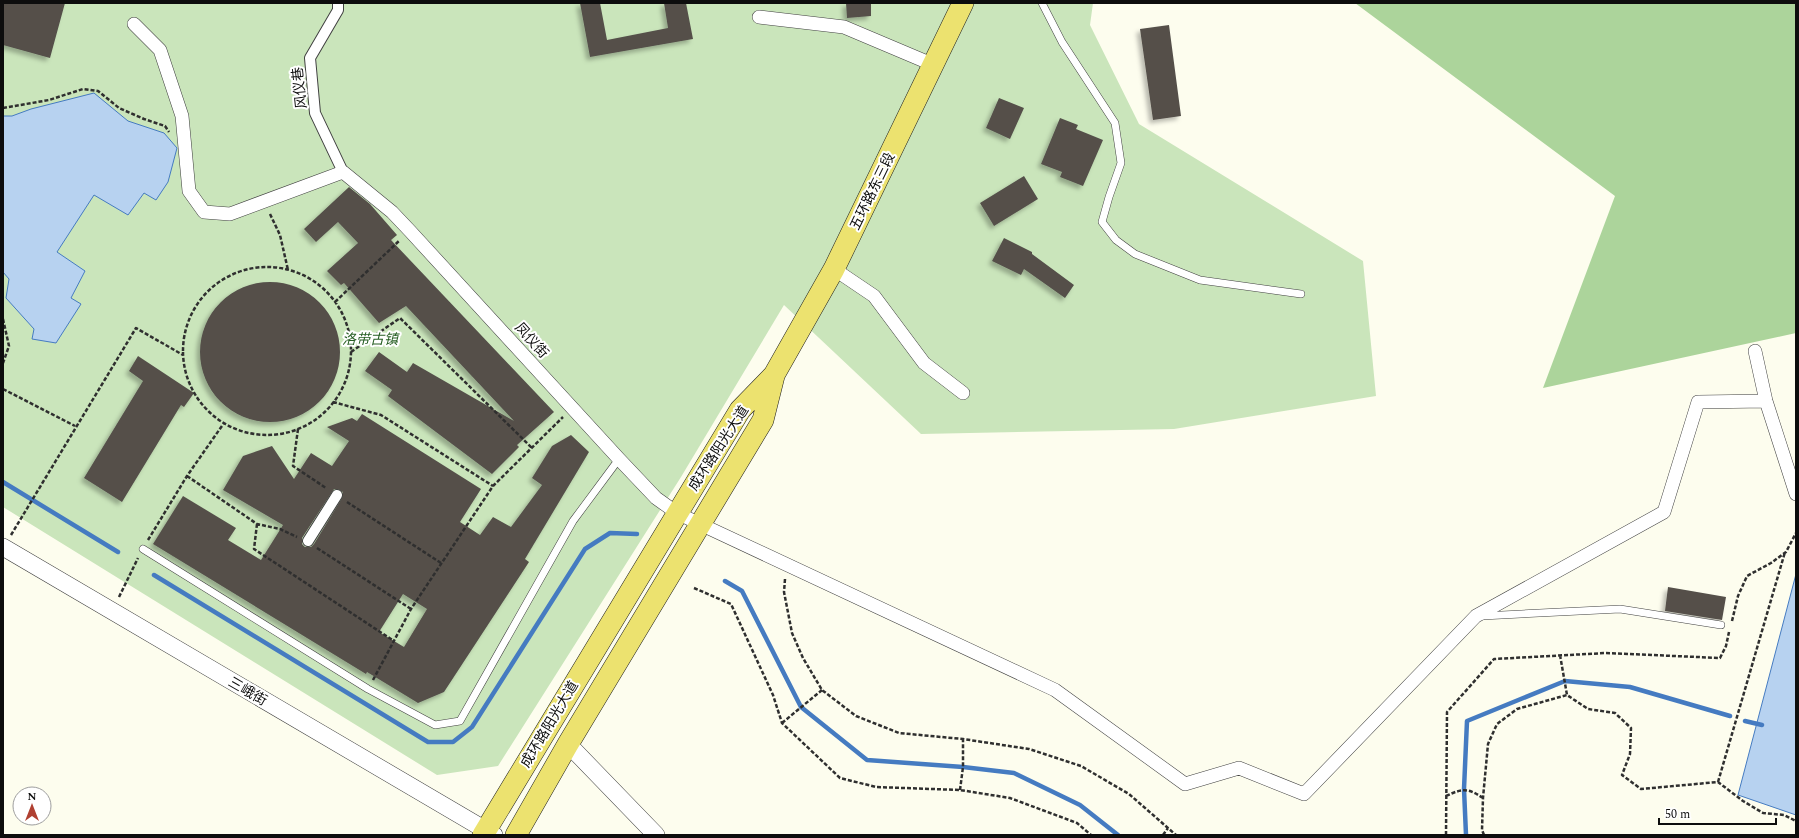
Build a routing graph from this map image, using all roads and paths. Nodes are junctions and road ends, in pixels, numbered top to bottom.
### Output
1 (338, 3) edge
2 (963, 3) edge
3 (1042, 3) edge
4 (759, 17) dead end
5 (134, 24) dead end
6 (934, 65) junction
7 (3, 108) edge
8 (186, 157) junction
9 (343, 172) junction
10 (264, 201) junction
11 (410, 231) junction
12 (834, 269) junction
13 (288, 270) junction
14 (1301, 294) dead end
15 (335, 302) junction
16 (3, 319) edge
17 (1755, 351) dead end
18 (351, 352) junction
19 (183, 355) junction
20 (3, 363) edge
21 (774, 375) junction
22 (3, 389) edge
23 (963, 393) dead end
24 (1766, 401) junction
25 (333, 402) junction
26 (572, 408) junction
27 (224, 423) junction
28 (76, 426) junction
29 (298, 429) junction
30 (532, 448) junction
31 (619, 459) junction
32 (493, 486) junction
33 (1796, 494) edge
34 (337, 495) junction
35 (677, 513) junction
36 (20, 519) dead end
37 (257, 524) dead end
38 (700, 524) junction
39 (1796, 533) edge
40 (308, 541) dead end
41 (3, 547) edge
42 (143, 549) junction
43 (1786, 552) junction
44 (441, 563) junction
45 (786, 564) junction
46 (694, 588) dead end
47 (112, 612) junction
48 (1476, 616) junction
49 (1721, 625) dead end
50 (394, 641) junction
51 (1560, 655) junction
52 (368, 689) junction
53 (822, 690) junction
54 (1567, 695) junction
55 (782, 723) junction
56 (963, 739) junction
57 (568, 744) junction
58 (1718, 782) junction
59 (960, 790) junction
60 (1446, 796) junction
61 (1483, 798) junction
62 (1796, 821) edge
63 (1168, 828) junction
64 (487, 833) edge
65 (516, 835) edge
66 (656, 835) edge
67 (1091, 835) edge
68 (1163, 835) edge
69 (1176, 835) edge
70 (1446, 835) edge
71 (1484, 835) edge

1 - 9 street, 风仪巷
2 - 6 main road, 五环路东三段
3 - 14 lane
4 - 6 street
5 - 8 street
6 - 12 main road, 五环路东三段
7 - 8 path
8 - 10 street
9 - 10 street
9 - 11 street, 凤仪街
10 - 13 path
11 - 15 path
11 - 26 street, 凤仪街
12 - 21 main road, 五环路东三段
12 - 23 street
13 - 15 path
13 - 19 path
15 - 18 path
16 - 20 path
17 - 24 street
18 - 25 path
18 - 30 path
19 - 27 path
19 - 28 path
21 - 35 main road, 成环路阳光大道
21 - 38 main road, 成环路阳光大道
22 - 28 path
24 - 33 street
24 - 48 street
25 - 29 path
25 - 32 path
26 - 30 path
26 - 31 street, 凤仪街
27 - 29 path
27 - 42 path
28 - 36 path
29 - 34 path
30 - 32 path
31 - 35 street, 凤仪街
31 - 52 lane
32 - 44 path
34 - 40 street
34 - 44 path
35 - 38 street, 凤仪街
35 - 64 main road, 成环路阳光大道
37 - 50 path
38 - 45 street, 凤仪街
38 - 57 main road, 成环路阳光大道
39 - 43 path
41 - 47 street, 三峨街
42 - 47 path
42 - 52 lane
43 - 51 path
43 - 58 path
44 - 50 path
45 - 48 street, 凤仪街
45 - 53 path
46 - 55 path
47 - 64 street, 三峨街
48 - 49 lane
50 - 52 path
51 - 54 path
51 - 60 path
53 - 55 path
53 - 56 path
54 - 58 path
54 - 61 path
55 - 59 path
56 - 59 path
56 - 63 path
57 - 65 main road, 成环路阳光大道
57 - 66 street
58 - 62 path
59 - 67 path
60 - 61 path
60 - 70 path
61 - 71 path
63 - 68 path
63 - 69 path

